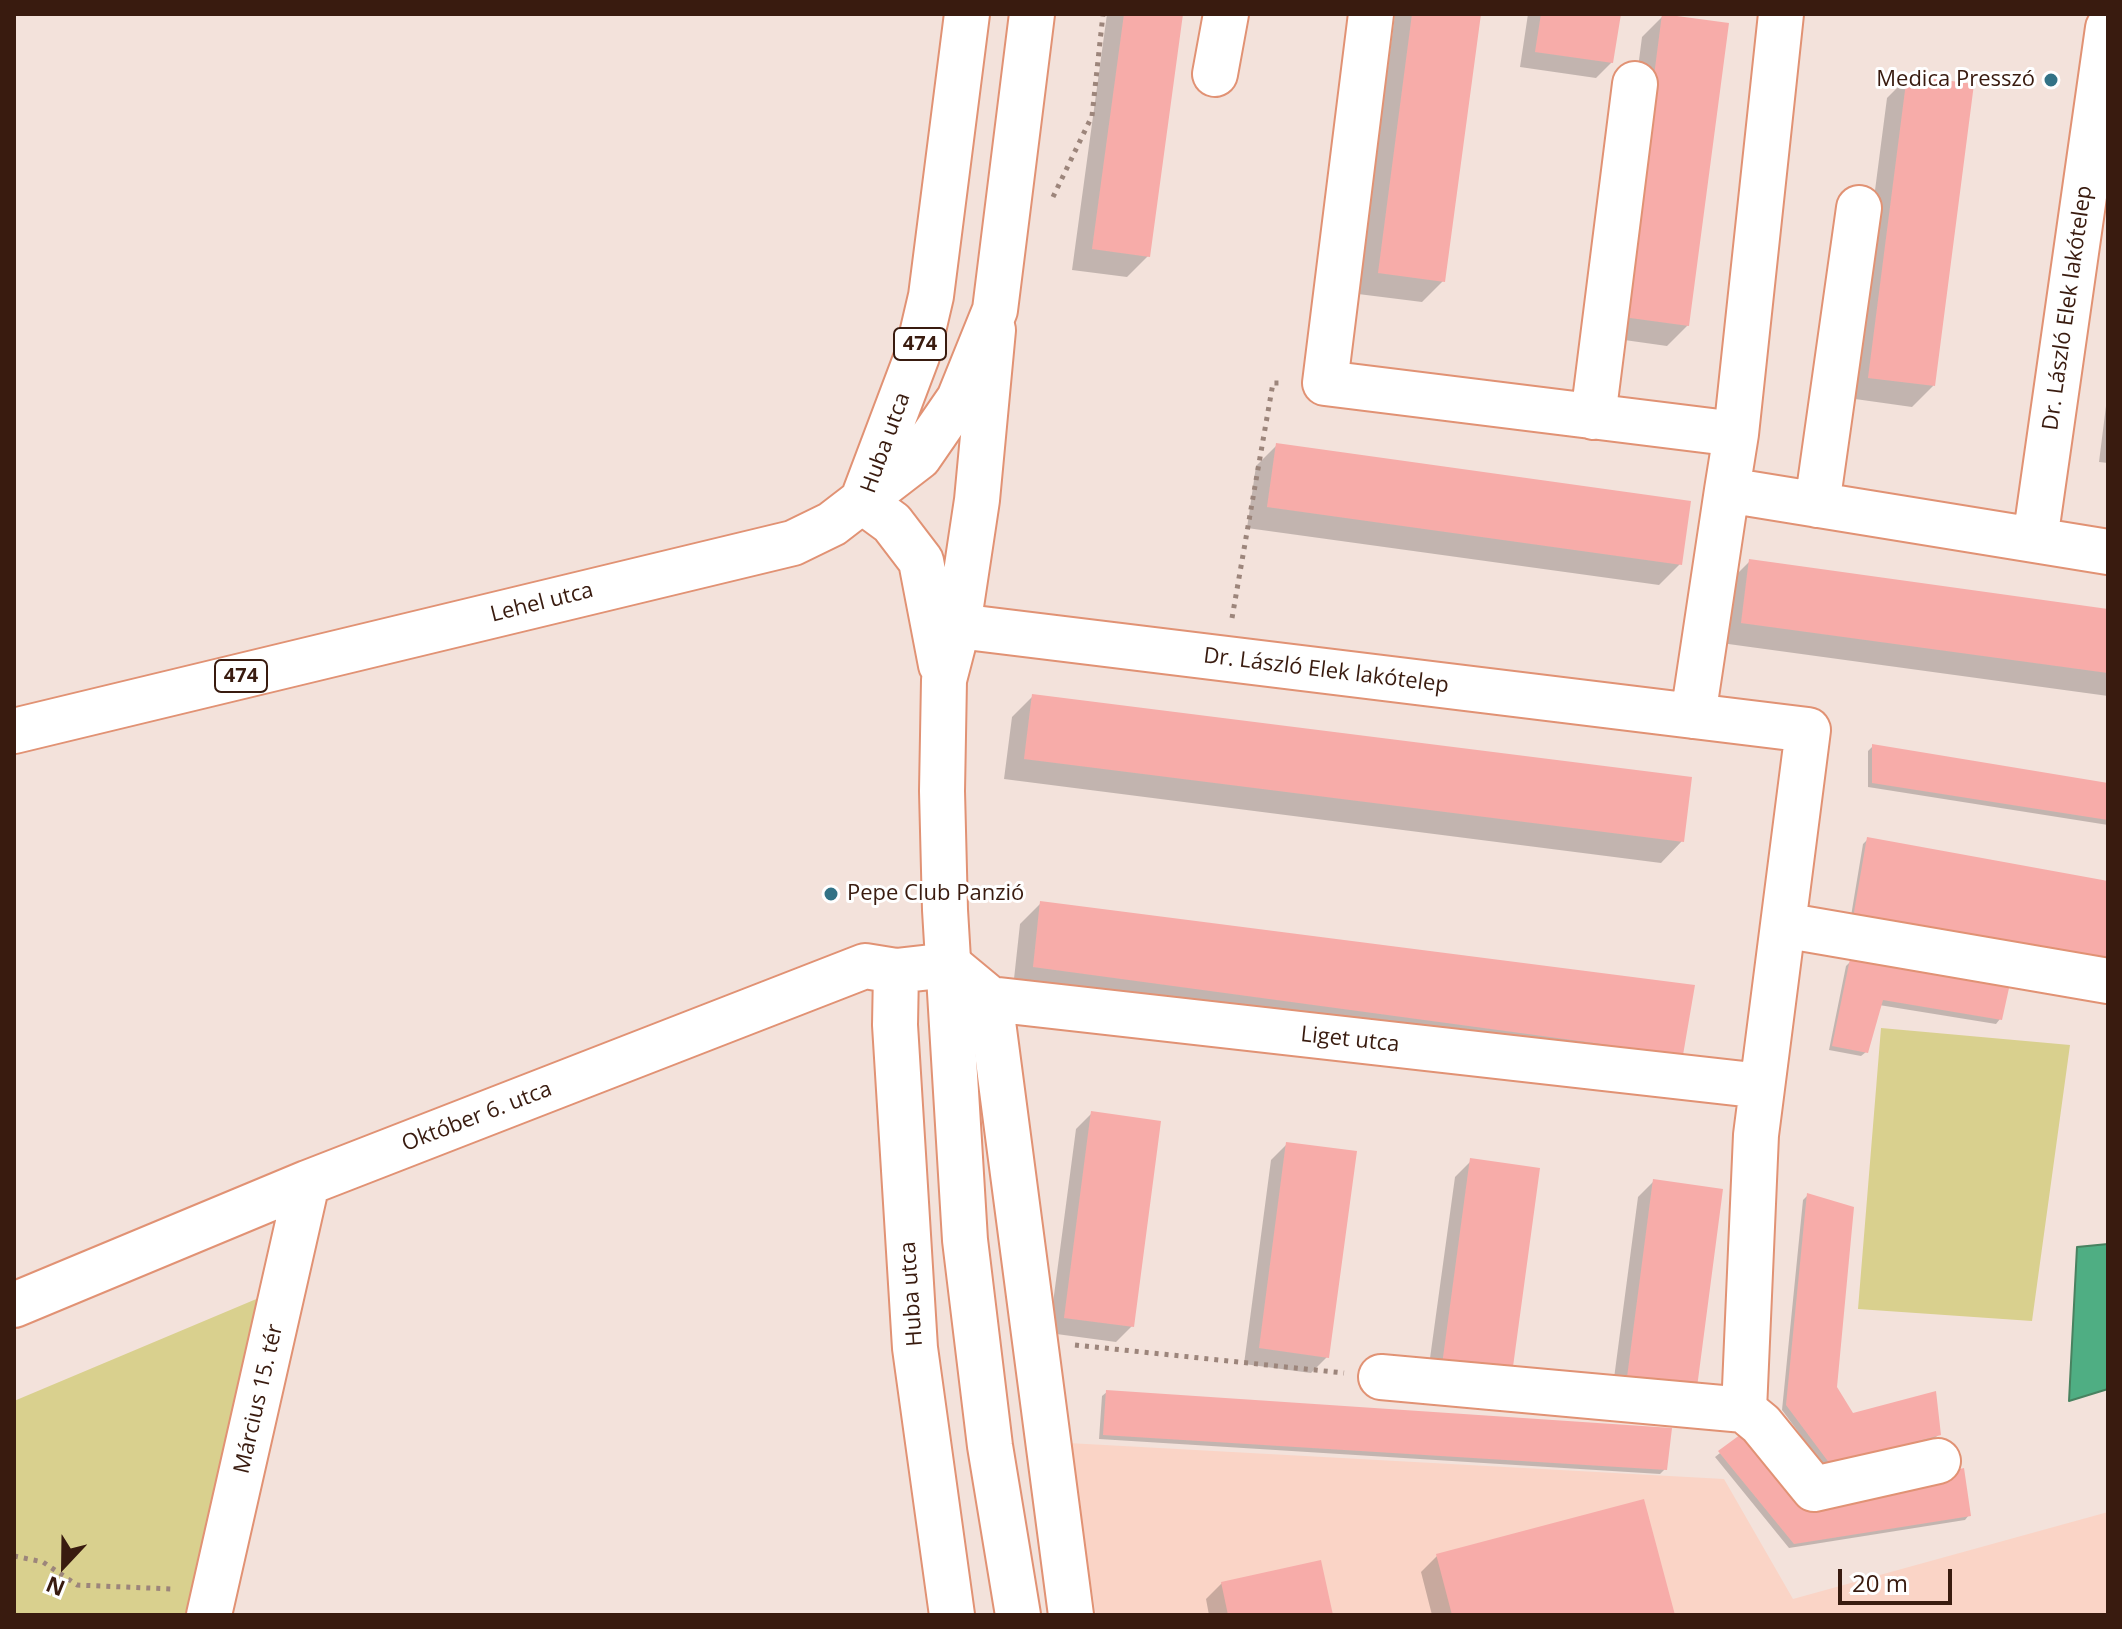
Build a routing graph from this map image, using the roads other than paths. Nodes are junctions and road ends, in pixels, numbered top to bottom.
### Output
1 (967, 14) edge
2 (1032, 14) edge
3 (1226, 14) edge
4 (1371, 14) edge
5 (1781, 14) edge
6 (2108, 28) edge
7 (1215, 74) dead end
8 (1635, 84) dead end
9 (1859, 208) dead end
10 (995, 310) junction
11 (1593, 417) junction
12 (1736, 434) junction
13 (1727, 490) junction
14 (862, 501) junction
15 (1817, 505) junction
16 (2035, 540) junction
17 (2108, 552) edge
18 (958, 626) junction
19 (944, 680) junction
20 (1693, 716) junction
21 (14, 731) edge
22 (1783, 925) junction
23 (949, 965) junction
24 (896, 971) junction
25 (2108, 981) edge
26 (990, 999) junction
27 (1762, 1086) junction
28 (307, 1183) junction
29 (14, 1305) edge
30 (1381, 1377) road end
31 (1744, 1410) junction
32 (1938, 1461) dead end
33 (212, 1603) edge
34 (952, 1615) edge
35 (1018, 1615) edge
36 (1071, 1615) edge

1 - 14 street, Huba utca / 474
2 - 10 street, Huba utca / 474
3 - 7 street
4 - 11 street
5 - 12 street
6 - 16 street, Dr. László Elek lakótelep
8 - 11 street
9 - 15 street
10 - 14 street, Huba utca / 474
10 - 18 street, Huba utca
11 - 12 street
12 - 13 street
13 - 15 street
13 - 20 street
14 - 19 street
14 - 21 street, Lehel utca / 474
15 - 16 street
16 - 17 street
18 - 19 street, Huba utca
18 - 20 street, Dr. László Elek lakótelep
19 - 23 street, Huba utca
20 - 22 street, Dr. László Elek lakótelep
22 - 25 street
22 - 27 street
23 - 24 street, Október 6. utca
23 - 26 street
23 - 35 street, Huba utca
24 - 28 street, Október 6. utca
24 - 34 street, Huba utca
26 - 27 street, Liget utca
26 - 36 street
27 - 31 street
28 - 29 street, Október 6. utca
28 - 33 street, Március 15. tér
30 - 31 street
31 - 32 street

